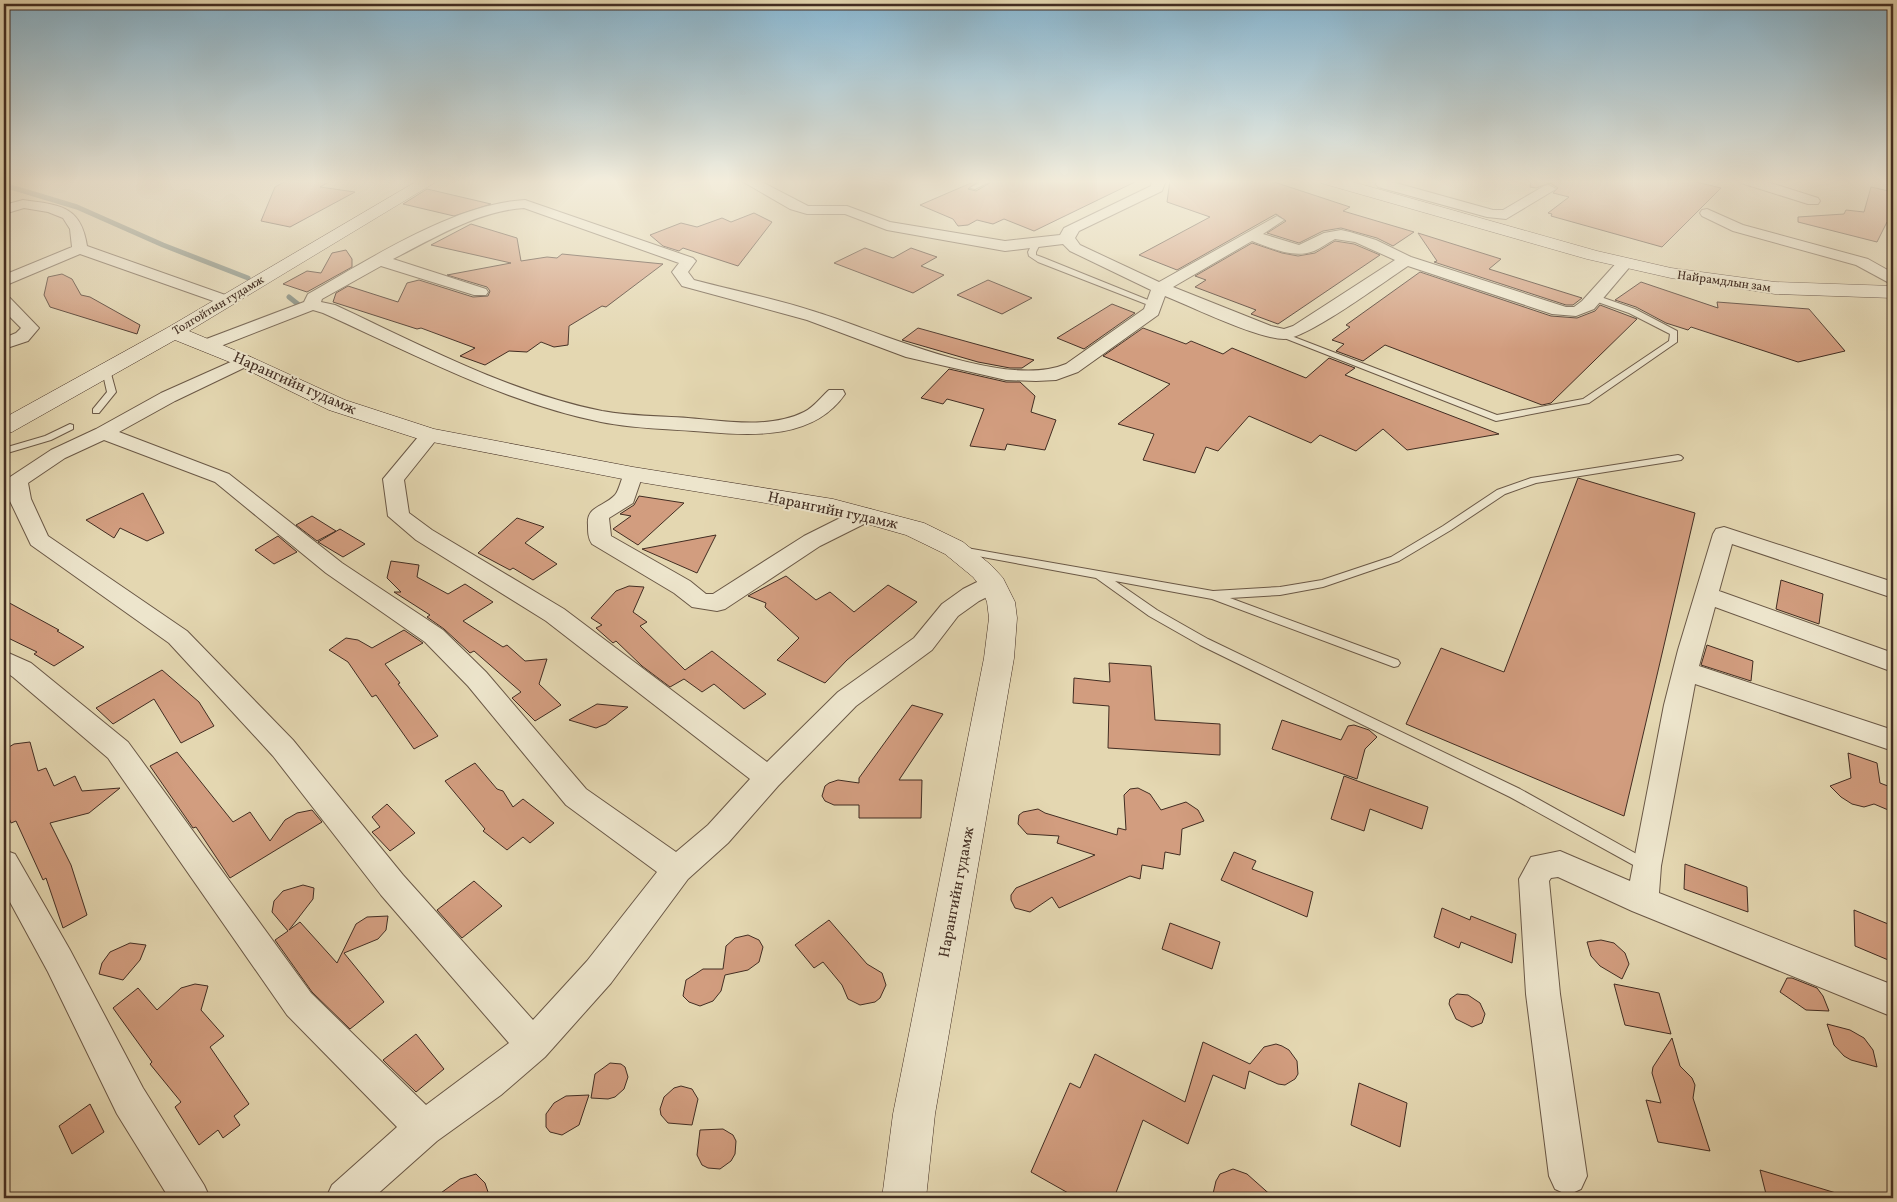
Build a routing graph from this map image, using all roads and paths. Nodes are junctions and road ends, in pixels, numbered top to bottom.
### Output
1 (77, 236) edge
2 (335, 236) edge
3 (428, 236) edge
4 (616, 236) edge
5 (949, 236) edge
6 (1249, 236) edge
7 (1255, 236) edge
8 (1330, 236) edge
9 (1347, 236) edge
10 (1539, 236) edge
11 (1768, 236) edge
12 (1066, 239) joint
13 (1036, 244) junction
14 (80, 249) junction
15 (379, 260) junction
16 (1406, 260) junction
17 (1625, 263) junction
18 (1893, 280) edge
19 (4, 281) edge
20 (480, 292) dead end
21 (1893, 292) edge
22 (1157, 296) junction
23 (1595, 298) junction
24 (225, 300) junction
25 (4, 302) edge
26 (312, 305) junction
27 (174, 332) junction
28 (1278, 334) junction
29 (4, 344) edge
30 (207, 345) junction
31 (244, 361) junction
32 (106, 370) junction
33 (836, 394) dead end
34 (100, 422) junction
35 (4, 427) edge
36 (70, 427) dead end
37 (430, 435) junction
38 (4, 451) edge
39 (1678, 458) dead end
40 (632, 474) junction
41 (864, 514) junction
42 (954, 548) junction
43 (1098, 574) junction
44 (993, 584) junction
45 (1893, 590) edge
46 (1213, 595) junction
47 (1707, 595) junction
48 (4, 660) edge
49 (1394, 663) dead end
50 (1893, 663) edge
51 (1686, 671) junction
52 (1893, 741) edge
53 (768, 778) junction
54 (4, 864) edge
55 (1646, 866) junction
56 (677, 870) junction
57 (1643, 900) junction
58 (1893, 1001) edge
59 (533, 1045) junction
60 (424, 1128) junction
61 (1568, 1176) dead end
62 (191, 1198) edge
63 (345, 1198) edge
64 (904, 1198) edge

1 - 14 street
2 - 24 main road, Толгойтын гудамж
3 - 15 street
4 - 22 street
5 - 13 street
6 - 22 street
7 - 8 street
9 - 16 street
10 - 17 main road, Найрамдлын зам
11 - 18 street
12 - 13 street
12 - 22 street
13 - 22 lane
14 - 19 street
14 - 24 street
15 - 20 street
15 - 26 street
16 - 23 street
16 - 28 street
17 - 21 main road, Найрамдлын зам
17 - 23 street
22 - 28 street
23 - 28 lane
24 - 27 main road, Толгойтын гудамж
25 - 29 street
26 - 30 street
26 - 33 street
27 - 30 main road, Нарангийн гудамж
27 - 32 main road, Толгойтын гудамж
30 - 31 main road, Нарангийн гудамж
31 - 34 street
31 - 37 main road, Нарангийн гудамж
32 - 34 lane
32 - 35 main road, Толгойтын гудамж
34 - 56 street
34 - 59 street
36 - 38 lane
37 - 40 main road, Нарангийн гудамж
37 - 53 street
39 - 46 lane
40 - 41 main road, Нарангийн гудамж
40 - 41 street
41 - 42 main road, Нарангийн гудамж
42 - 43 lane
42 - 44 main road, Нарангийн гудамж
43 - 46 lane
43 - 55 lane
44 - 53 street
44 - 64 main road, Нарангийн гудамж
45 - 47 street
46 - 49 lane
47 - 50 street
47 - 51 street
48 - 60 street
51 - 52 street
51 - 55 street
53 - 56 street
54 - 62 street
55 - 57 street
56 - 59 street
57 - 58 street
57 - 61 street
59 - 60 street
60 - 63 street

